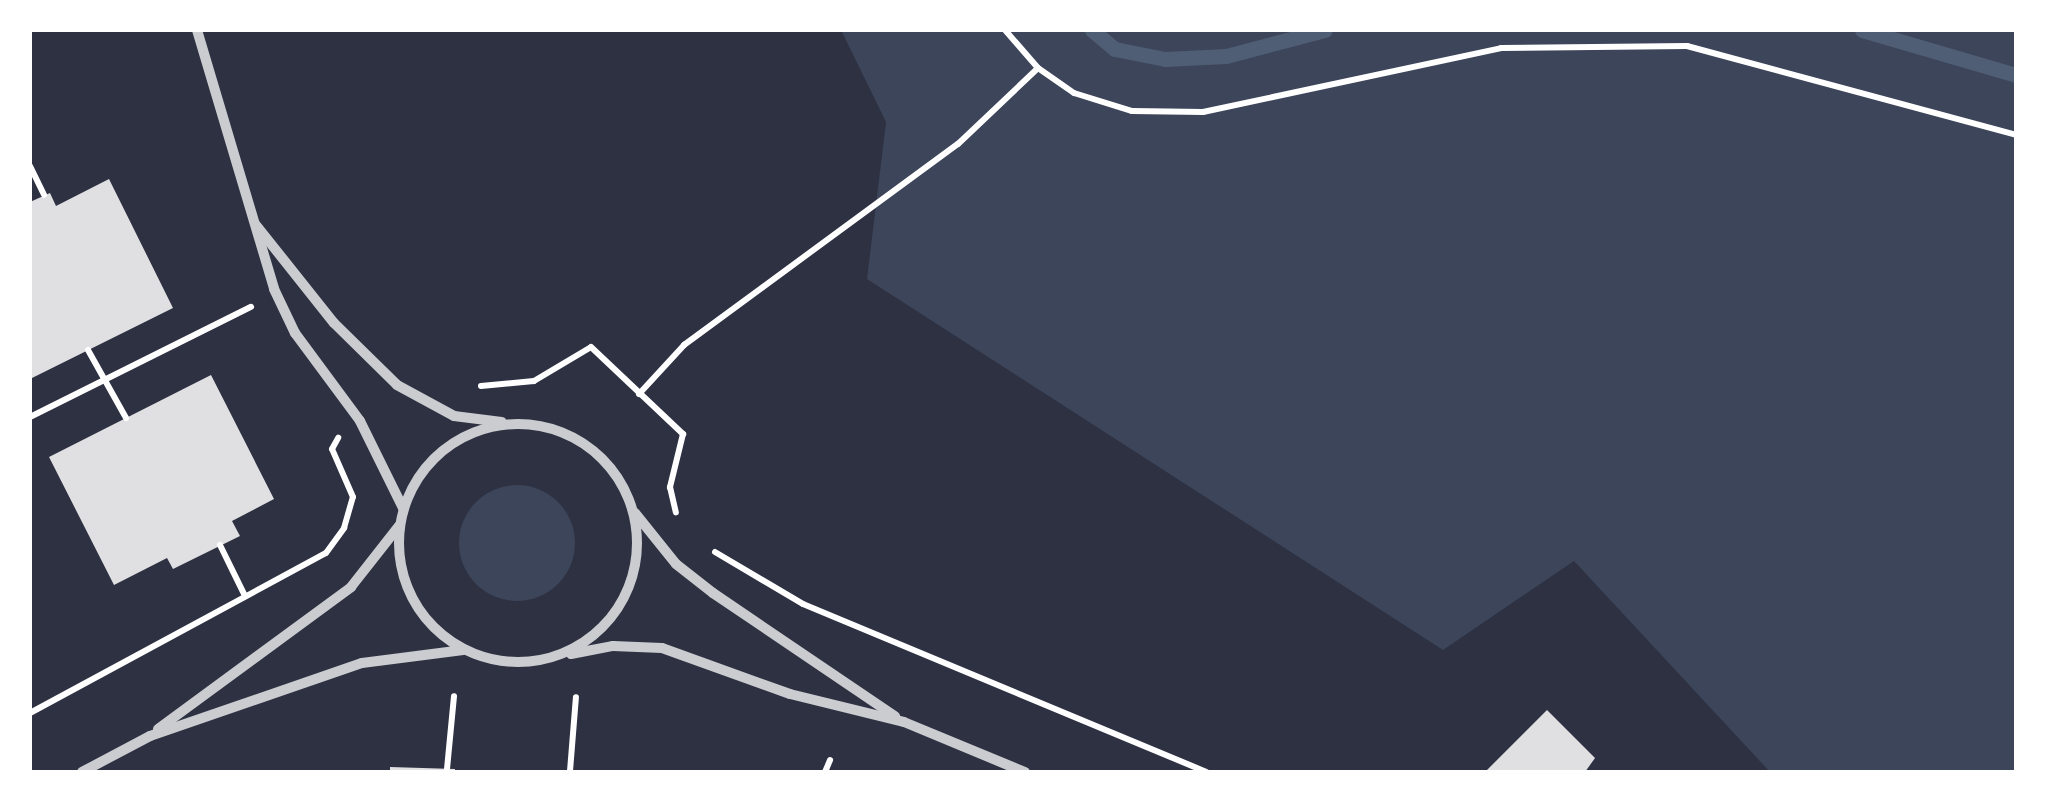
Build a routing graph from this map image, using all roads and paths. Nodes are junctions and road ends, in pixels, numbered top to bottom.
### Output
1 (197, 30) edge
2 (1005, 30) edge
3 (1038, 68) junction
4 (2016, 135) edge
5 (30, 166) edge
6 (44, 195) dead end
7 (252, 220) junction
8 (249, 305) dead end
9 (88, 350) dead end
10 (105, 379) junction
11 (464, 384) dead end
12 (639, 394) junction
13 (30, 417) edge
14 (126, 418) dead end
15 (510, 423) junction
16 (347, 430) dead end
17 (403, 508) junction
18 (633, 511) junction
19 (399, 526) junction
20 (683, 526) dead end
21 (220, 545) dead end
22 (704, 545) dead end
23 (245, 596) junction
24 (464, 650) junction
25 (536, 661) junction
26 (454, 696) dead end
27 (576, 697) dead end
28 (30, 712) edge
29 (904, 722) junction
30 (150, 736) junction
31 (830, 760) dead end
32 (447, 768) dead end
33 (570, 771) edge
34 (82, 772) edge
35 (826, 772) edge
36 (1024, 772) edge
37 (1206, 772) edge

1 - 7 street
2 - 3 path
3 - 4 path
3 - 12 path
5 - 6 path
7 - 15 street
7 - 17 street
8 - 10 path
9 - 10 path
10 - 13 path
10 - 14 path
11 - 12 path
12 - 20 path
15 - 17 street
15 - 18 street
16 - 23 path
17 - 19 street
18 - 25 street
18 - 29 street
19 - 24 street
19 - 30 street
21 - 23 path
22 - 37 path
23 - 28 path
24 - 25 street
24 - 30 street
25 - 29 street
26 - 32 path
27 - 33 path
29 - 36 street
30 - 34 street
31 - 35 path

